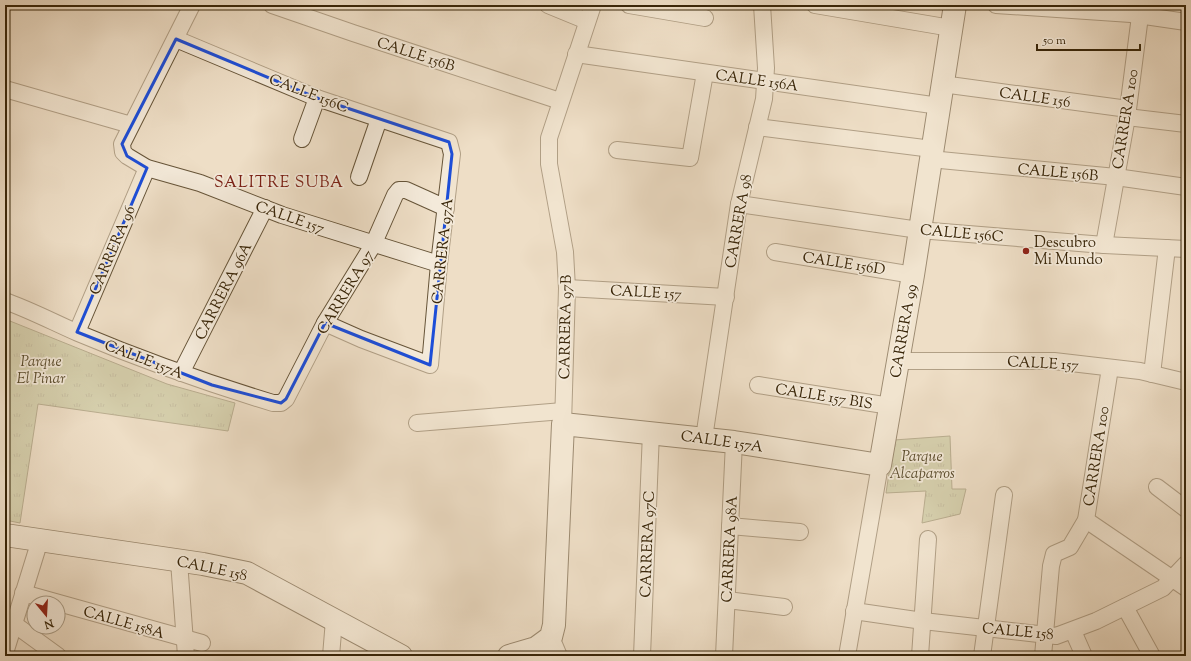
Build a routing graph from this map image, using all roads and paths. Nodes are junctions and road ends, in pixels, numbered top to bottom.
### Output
1 (192, 5) edge
2 (272, 5) edge
3 (548, 5) edge
4 (593, 5) edge
5 (629, 5) edge
6 (762, 5) edge
7 (815, 5) edge
8 (955, 5) edge
9 (996, 5) edge
10 (1106, 9) edge
11 (1140, 16) junction
12 (705, 18) dead end
13 (587, 21) junction
14 (1186, 22) edge
15 (951, 28) junction
16 (176, 39) junction
17 (576, 54) junction
18 (705, 73) junction
19 (765, 82) junction
20 (942, 84) junction
21 (5, 89) edge
22 (317, 98) junction
23 (560, 100) junction
24 (939, 106) junction
25 (1128, 113) junction
26 (379, 119) junction
27 (1186, 124) edge
28 (131, 125) junction
29 (757, 127) junction
30 (302, 139) dead end
31 (444, 140) joint
32 (617, 150) dead end
33 (931, 154) junction
34 (148, 168) junction
35 (358, 176) dead end
36 (1116, 177) junction
37 (1186, 187) edge
38 (739, 204) junction
39 (265, 208) junction
40 (446, 208) junction
41 (919, 230) junction
42 (373, 245) junction
43 (1104, 245) junction
44 (1167, 248) junction
45 (1186, 249) edge
46 (775, 252) dead end
47 (439, 264) junction
48 (913, 275) junction
49 (567, 288) junction
50 (726, 297) junction
51 (5, 301) edge
52 (325, 323) junction
53 (77, 332) junction
54 (899, 361) junction
55 (1110, 368) junction
56 (181, 373) junction
57 (1152, 374) junction
58 (1186, 382) edge
59 (758, 385) dead end
60 (286, 399) joint
61 (890, 406) junction
62 (563, 417) junction
63 (417, 423) dead end
64 (651, 432) junction
65 (704, 438) junction
66 (734, 442) junction
67 (880, 465) junction
68 (1158, 487) dead end
69 (1004, 495) dead end
70 (1186, 509) edge
71 (1086, 520) junction
72 (730, 526) junction
73 (800, 532) dead end
74 (5, 535) edge
75 (928, 539) dead end
76 (40, 540) junction
77 (179, 561) junction
78 (1186, 564) edge
79 (1180, 583) edge
80 (23, 593) junction
81 (727, 600) junction
82 (784, 607) dead end
83 (1125, 607) junction
84 (854, 611) junction
85 (334, 620) junction
86 (923, 621) junction
87 (14, 624) junction
88 (986, 628) junction
89 (1073, 631) junction
90 (1045, 635) junction
91 (185, 640) junction
92 (202, 643) dead end
93 (555, 647) edge
94 (5, 654) edge
95 (515, 655) edge
96 (58, 656) edge
97 (186, 656) edge
98 (331, 656) edge
99 (401, 656) edge
100 (642, 656) edge
101 (724, 656) edge
102 (847, 656) edge
103 (920, 656) edge
104 (982, 656) edge
105 (1043, 656) edge
106 (1084, 656) edge
107 (1152, 656) edge

1 - 16 street
2 - 23 street, CALLE 156B
3 - 13 street
4 - 13 street, CARRERA 97B
5 - 12 street
6 - 19 street, CARRERA 98
7 - 15 street
8 - 15 street, CARRERA 99
9 - 10 street
10 - 11 street
11 - 14 street
11 - 25 street, CARRERA 100
13 - 17 street, CARRERA 97B
15 - 20 street, CARRERA 99
16 - 22 street, CALLE 156C
16 - 28 street
17 - 18 street, CALLE 156A
17 - 23 street, CARRERA 97B
18 - 19 street, CALLE 156A
18 - 32 street
19 - 24 street, CALLE 156A
19 - 29 street, CARRERA 98
20 - 24 street, CARRERA 99
20 - 25 street, CALLE 156
21 - 28 street
22 - 26 street, CALLE 156C
22 - 30 street
23 - 49 street, CARRERA 97B
24 - 33 street, CARRERA 99
25 - 27 street, CALLE 156
25 - 36 street, CARRERA 100
26 - 31 street, CALLE 156C
26 - 35 street
28 - 34 street, CALLE 157
29 - 33 street, CALLE 156B
29 - 38 street, CARRERA 98
31 - 40 street, CARRERA 97A
33 - 36 street, CALLE 156B
33 - 41 street, CARRERA 99
34 - 39 street, CALLE 157
34 - 53 street, CARRERA 96
36 - 37 street, CALLE 156B
36 - 43 street, CARRERA 100
38 - 41 street, CALLE 156C
38 - 50 street, CARRERA 98
39 - 42 street, CALLE 157
39 - 56 street, CARRERA 96A
40 - 42 street, CARRERA 97
40 - 47 street, CARRERA 97A
41 - 43 street, CALLE 156C
41 - 48 street, CARRERA 99
42 - 47 street, CALLE 157
42 - 52 street, CARRERA 97
43 - 44 street, CALLE 156C
44 - 45 street, CALLE 156C
44 - 57 street
46 - 48 street, CALLE 156D
47 - 52 street, CARRERA 97A
48 - 54 street, CARRERA 99
49 - 50 street, CALLE 157
49 - 62 street, CARRERA 97B
50 - 65 street, CARRERA 98
51 - 53 street, CALLE 157A
52 - 60 street, CARRERA 97
53 - 56 street, CALLE 157A
54 - 55 street, CALLE 157
54 - 61 street, CARRERA 99
55 - 57 street, CALLE 157
55 - 71 street, CARRERA 100
56 - 60 street, CALLE 157A
57 - 58 street, CALLE 157
59 - 61 street, CALLE 157 BIS
61 - 67 street, CARRERA 99
62 - 63 street, CALLE 157A
62 - 64 street, CALLE 157A
62 - 93 street, CARRERA 97B
64 - 65 street, CALLE 157A
64 - 100 street, CARRERA 97C
65 - 66 street, CALLE 157A
66 - 67 street, CALLE 157A
66 - 72 street, CARRERA 98A
67 - 84 street, CARRERA 99
68 - 70 street
69 - 88 street
71 - 79 street, CARRERA 100
71 - 90 street
72 - 73 street
72 - 81 street, CARRERA 98A
74 - 76 street, CALLE 158
75 - 86 street
76 - 77 street, CALLE 158
76 - 80 street
77 - 85 street, CALLE 158
77 - 91 street
78 - 79 street, CALLE 158
79 - 83 street, CALLE 158
80 - 87 street
80 - 91 street, CALLE 158A
81 - 82 street
81 - 101 street, CARRERA 98A
83 - 89 street, CALLE 158
83 - 107 street
84 - 86 street, CALLE 158
84 - 102 street, CARRERA 99
85 - 98 street
85 - 99 street, CALLE 158
86 - 88 street, CALLE 158
86 - 103 street
87 - 94 street
87 - 96 street
88 - 90 street, CALLE 158
88 - 104 street
89 - 90 street, CALLE 158
89 - 106 street
90 - 105 street
91 - 92 street, CALLE 158A
91 - 97 street
93 - 95 street

